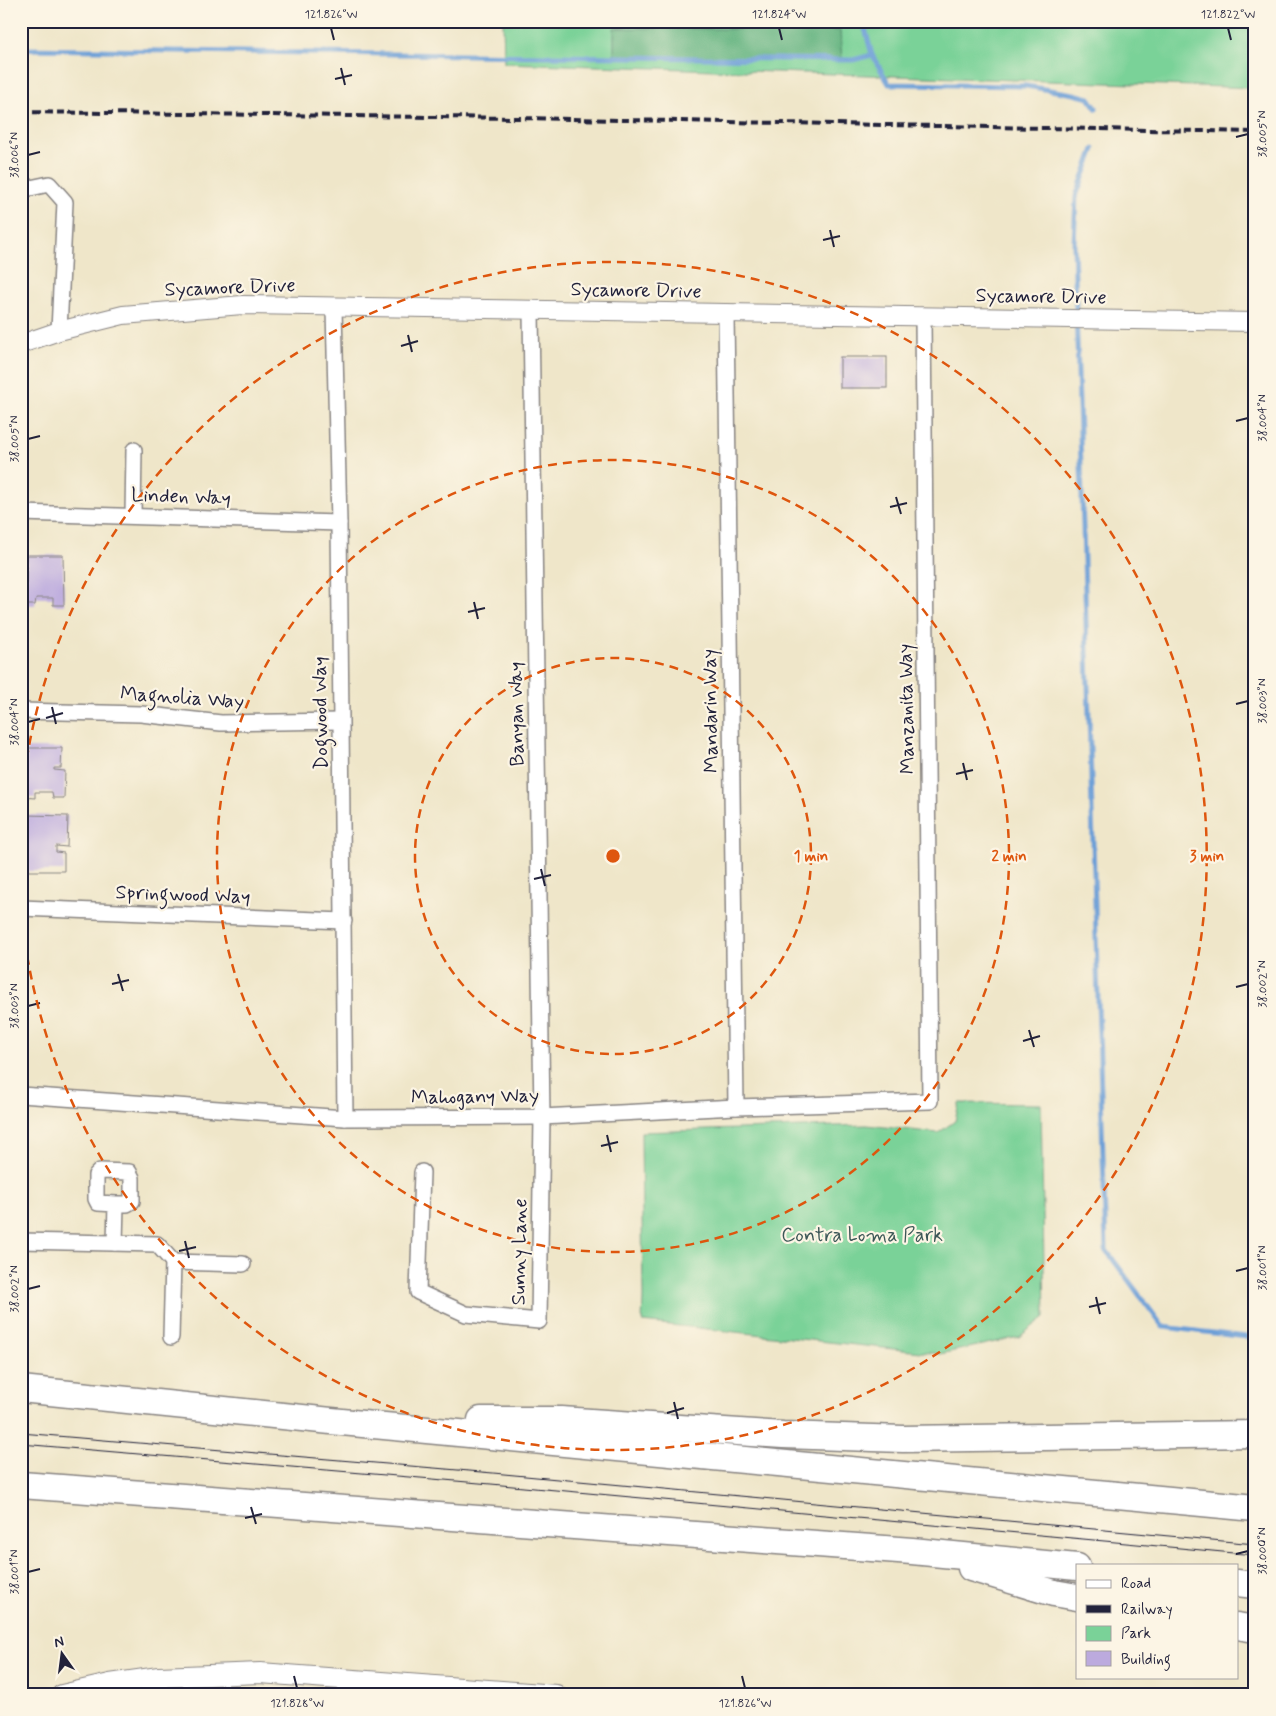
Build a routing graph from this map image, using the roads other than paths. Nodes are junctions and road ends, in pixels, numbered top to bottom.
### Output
1 (21, 190) edge
2 (334, 308) junction
3 (531, 311) junction
4 (726, 314) junction
5 (923, 317) junction
6 (1255, 322) edge
7 (59, 331) junction
8 (21, 344) edge
9 (134, 450) dead end
10 (21, 513) edge
11 (133, 515) junction
12 (339, 523) junction
13 (21, 710) edge
14 (340, 721) junction
15 (21, 908) edge
16 (344, 921) junction
17 (21, 1095) edge
18 (930, 1101) joint
19 (736, 1107) junction
20 (542, 1117) junction
21 (345, 1118) junction
22 (422, 1172) dead end
23 (116, 1204) dead end
24 (21, 1241) edge
25 (115, 1243) junction
26 (172, 1262) junction
27 (243, 1264) dead end
28 (171, 1337) dead end
29 (21, 1389) edge
30 (331, 1421) junction
31 (1255, 1434) edge
32 (21, 1485) edge
33 (1255, 1508) edge
34 (912, 1550) junction
35 (1076, 1567) edge
36 (1238, 1583) edge
37 (1255, 1585) edge
38 (1076, 1598) edge
39 (1238, 1626) edge
40 (1255, 1629) edge
41 (160, 1686) edge
42 (382, 1689) edge
43 (62, 1695) edge
44 (556, 1695) edge

1 - 7 street
2 - 3 street, Sycamore Drive
2 - 7 street, Sycamore Drive
2 - 12 street, Dogwood Way
3 - 4 street, Sycamore Drive
3 - 20 street, Banyan Way
4 - 5 street, Sycamore Drive
4 - 19 street, Mandarin Way
5 - 6 street, Sycamore Drive
5 - 18 street, Manzanita Way
7 - 8 street, Sycamore Drive
9 - 11 street
10 - 11 street, Linden Way
11 - 12 street, Linden Way
12 - 14 street, Dogwood Way
13 - 14 street, Magnolia Way
14 - 16 street, Dogwood Way
15 - 16 street, Springwood Way
16 - 21 street, Dogwood Way
17 - 21 street, Mahogany Way
18 - 19 street, Mahogany Way
19 - 20 street, Mahogany Way
20 - 21 street, Mahogany Way
20 - 22 street, Sunny Lane
23 - 25 street
24 - 25 street
25 - 26 street
26 - 27 street
26 - 28 street
29 - 30 highway
30 - 31 highway
30 - 33 highway
32 - 34 highway
34 - 35 highway
34 - 38 highway
36 - 37 highway
39 - 40 highway
41 - 42 main road
41 - 43 main road
42 - 44 main road

